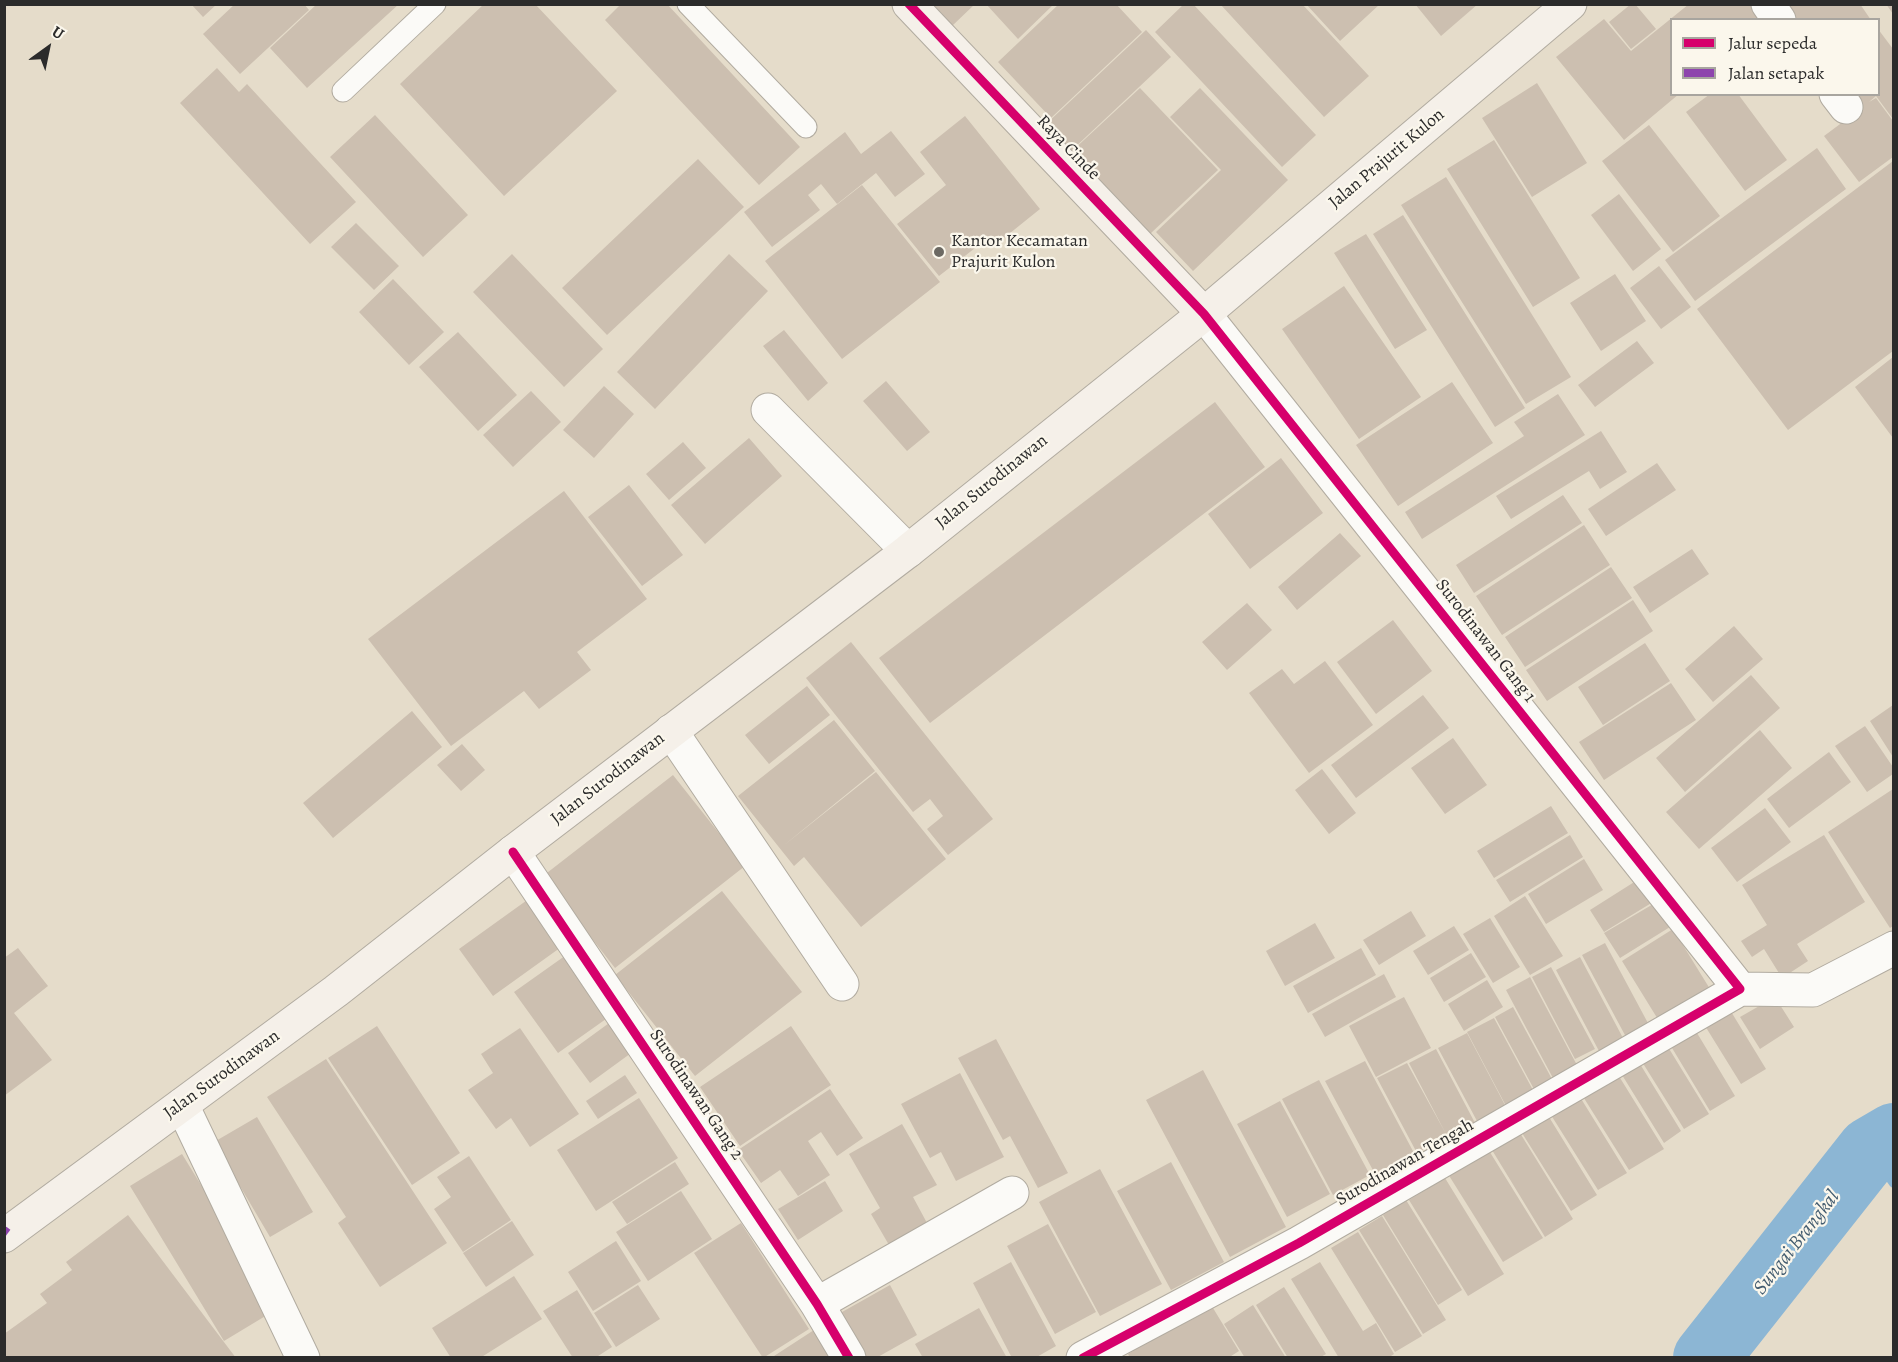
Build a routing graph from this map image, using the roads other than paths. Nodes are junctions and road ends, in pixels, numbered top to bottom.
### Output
1 (435, 4) edge
2 (688, 4) edge
3 (909, 4) edge
4 (1570, 4) edge
5 (1768, 4) edge
6 (1778, 18) edge
7 (343, 91) dead end
8 (807, 127) dead end
9 (1204, 314) junction
10 (768, 410) dead end
11 (908, 551) junction
12 (671, 731) junction
13 (513, 852) junction
14 (1893, 948) edge
15 (842, 984) dead end
16 (1740, 989) junction
17 (182, 1106) junction
18 (1012, 1193) dead end
19 (4, 1236) edge
20 (817, 1304) junction
21 (303, 1358) edge
22 (849, 1358) edge
23 (1083, 1358) edge

1 - 7 lane
2 - 8 lane
3 - 9 main road, Raya Cinde
4 - 9 main road, Jalan Prajurit Kulon
5 - 6 street
9 - 11 main road, Jalan Surodinawan
9 - 16 street, Surodinawan Gang 1
10 - 11 street
11 - 12 main road, Jalan Surodinawan
12 - 13 main road, Jalan Surodinawan
12 - 15 street
13 - 17 main road, Jalan Surodinawan
13 - 20 street, Surodinawan Gang 2
14 - 16 street
16 - 23 street, Surodinawan Tengah
17 - 19 main road, Jalan Surodinawan
17 - 21 street
18 - 20 street
20 - 22 street, Surodinawan Gang 2

